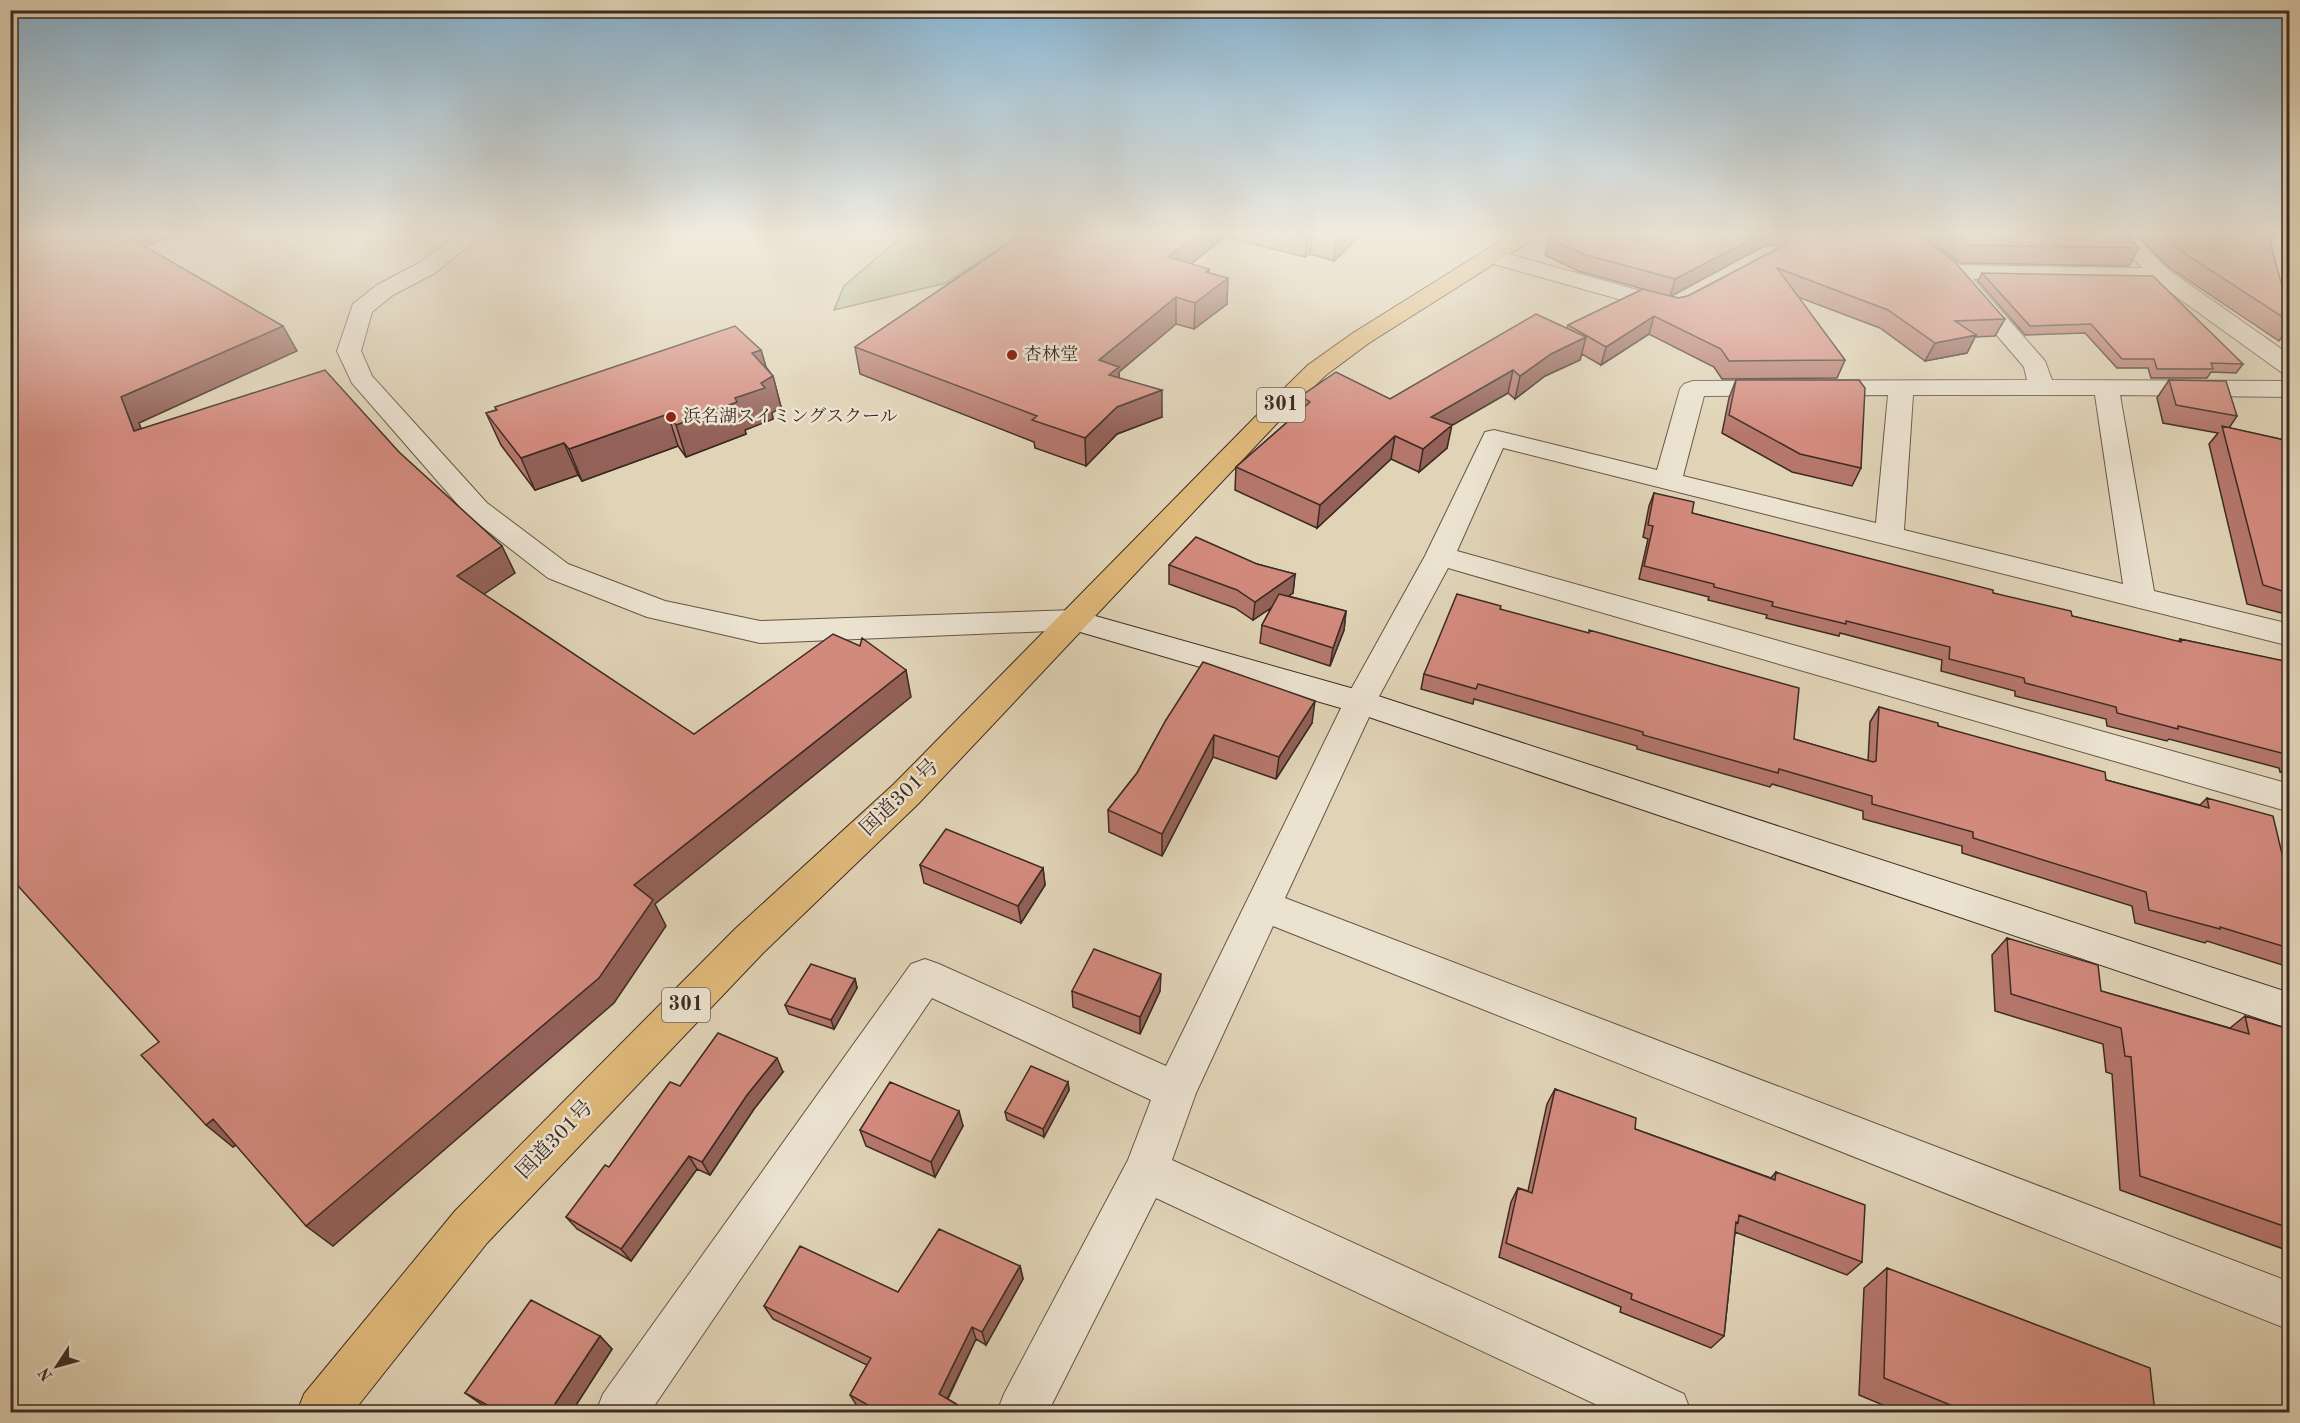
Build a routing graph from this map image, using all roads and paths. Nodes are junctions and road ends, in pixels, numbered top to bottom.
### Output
1 (371, 301) edge
2 (1419, 301) edge
3 (1653, 301) edge
4 (1684, 301) edge
5 (1980, 301) edge
6 (2199, 301) edge
7 (2289, 367) edge
8 (2042, 387) junction
9 (2106, 387) junction
10 (1901, 389) junction
11 (2289, 389) edge
12 (1668, 480) junction
13 (1889, 537) junction
14 (1440, 556) junction
15 (2140, 596) junction
16 (1074, 620) junction
17 (2289, 635) edge
18 (1360, 702) junction
19 (2289, 798) edge
20 (1263, 906) junction
21 (2289, 1011) edge
22 (1176, 1091) junction
23 (1146, 1170) junction
24 (2289, 1306) edge
25 (322, 1413) edge
26 (621, 1413) edge
27 (1022, 1413) edge
28 (1666, 1413) edge

1 - 16 street
2 - 16 highway, 国道301号 / 301
3 - 4 street
5 - 8 street
6 - 7 street
8 - 9 street
8 - 10 street
9 - 11 street
9 - 15 street
10 - 12 street
10 - 13 street
12 - 13 street
12 - 14 street
13 - 15 street
14 - 18 street
14 - 19 street
15 - 17 street
16 - 18 street
16 - 25 highway, 国道301号 / 301
18 - 20 street
18 - 21 street
20 - 22 street
20 - 24 street
22 - 23 street
22 - 26 street
23 - 27 street
23 - 28 street

